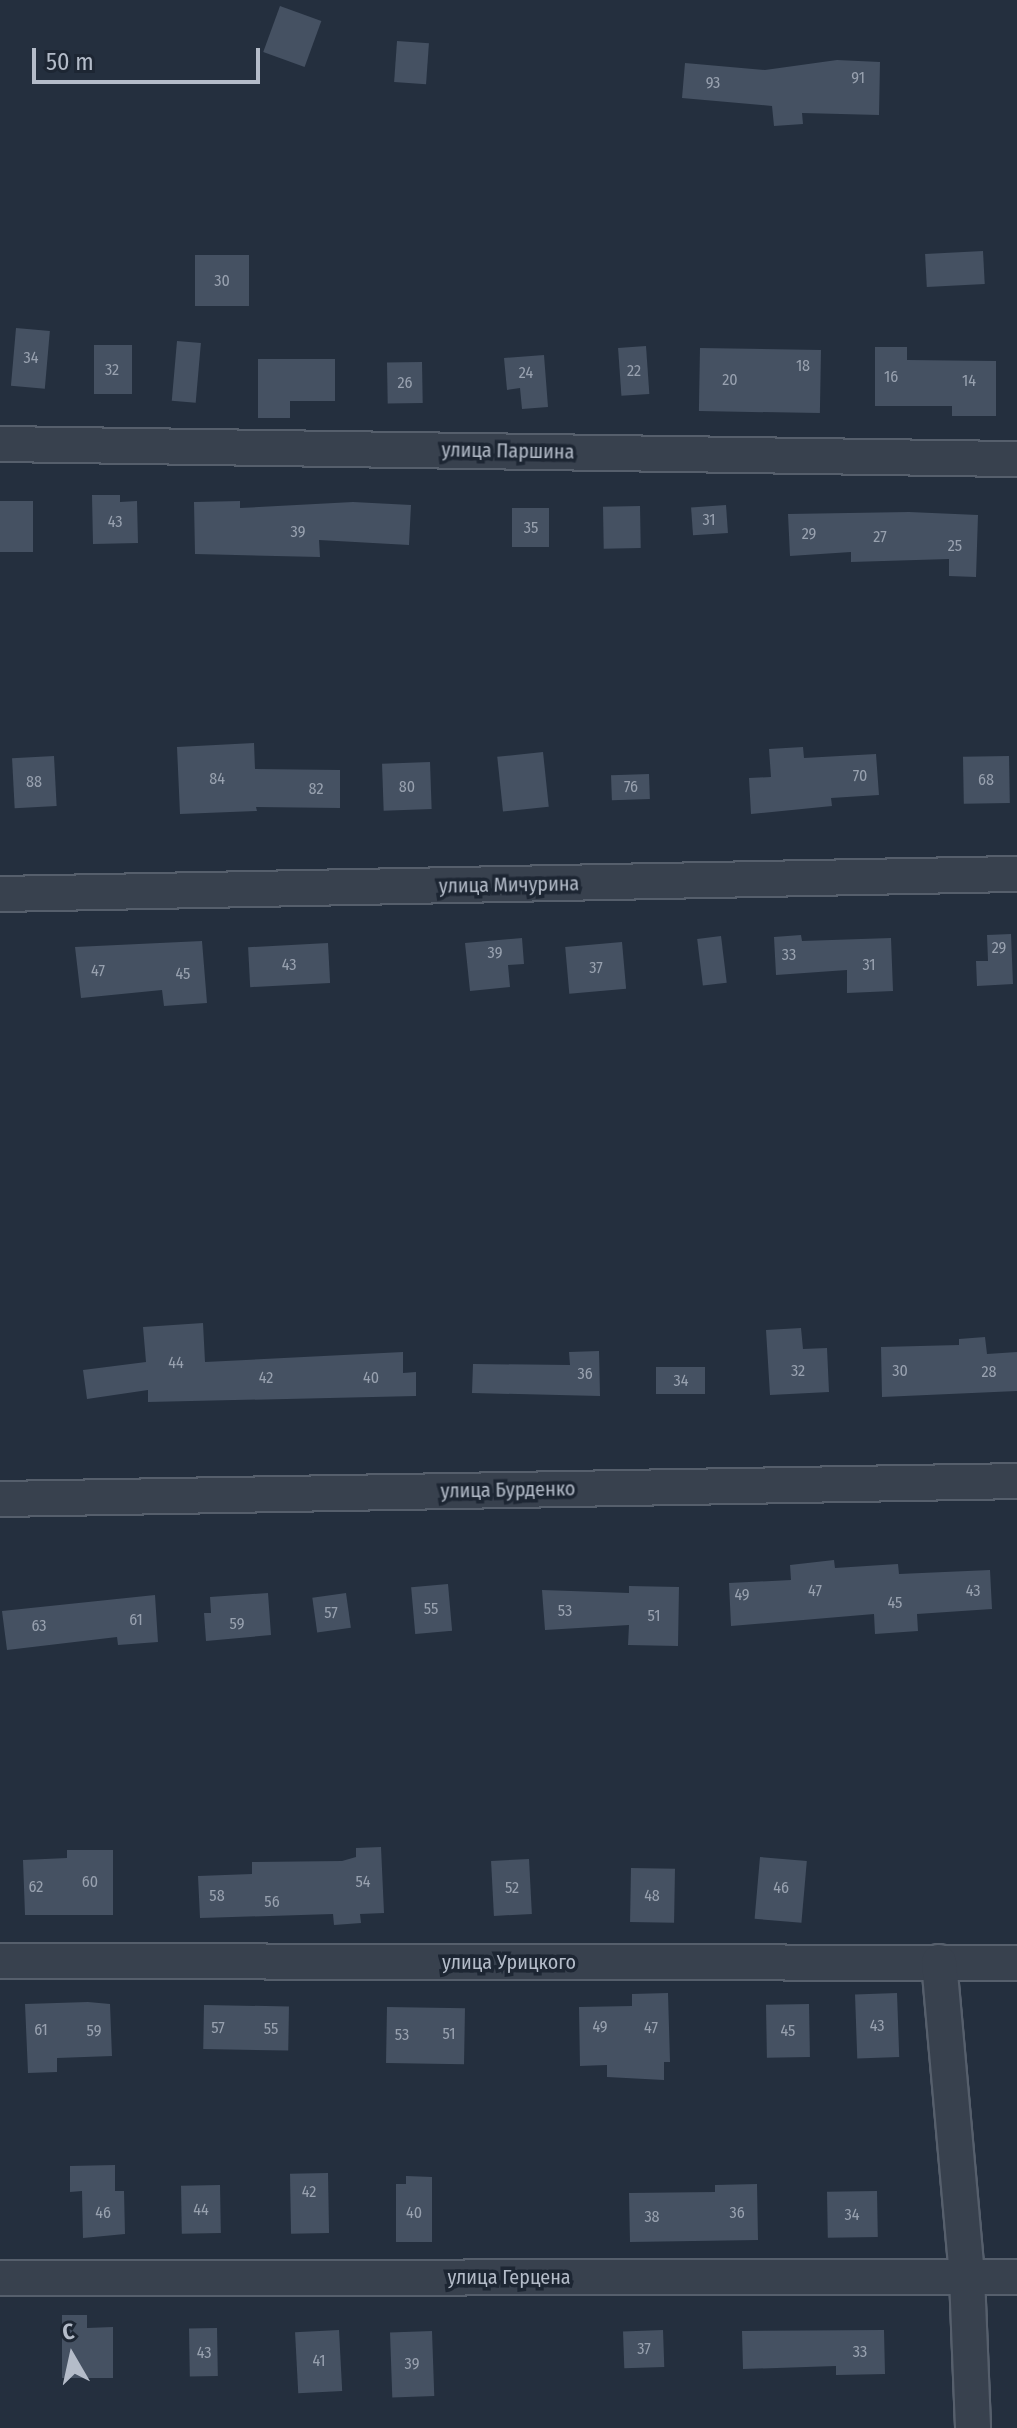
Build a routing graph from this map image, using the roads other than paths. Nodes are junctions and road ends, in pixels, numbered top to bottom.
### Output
1 (0, 444) edge
2 (1017, 459) edge
3 (1017, 874) edge
4 (0, 894) edge
5 (1017, 1481) edge
6 (0, 1499) edge
7 (0, 1961) edge
8 (939, 1962) junction
9 (1017, 1963) edge
10 (967, 2277) junction
11 (1017, 2277) edge
12 (0, 2278) edge
13 (973, 2428) edge

1 - 2 street, улица Паршина
3 - 4 street, улица Мичурина
5 - 6 street, улица Бурденко
7 - 8 street, улица Урицкого
8 - 9 street, улица Урицкого
8 - 10 street
10 - 11 street, улица Герцена
10 - 12 street, улица Герцена
10 - 13 street

